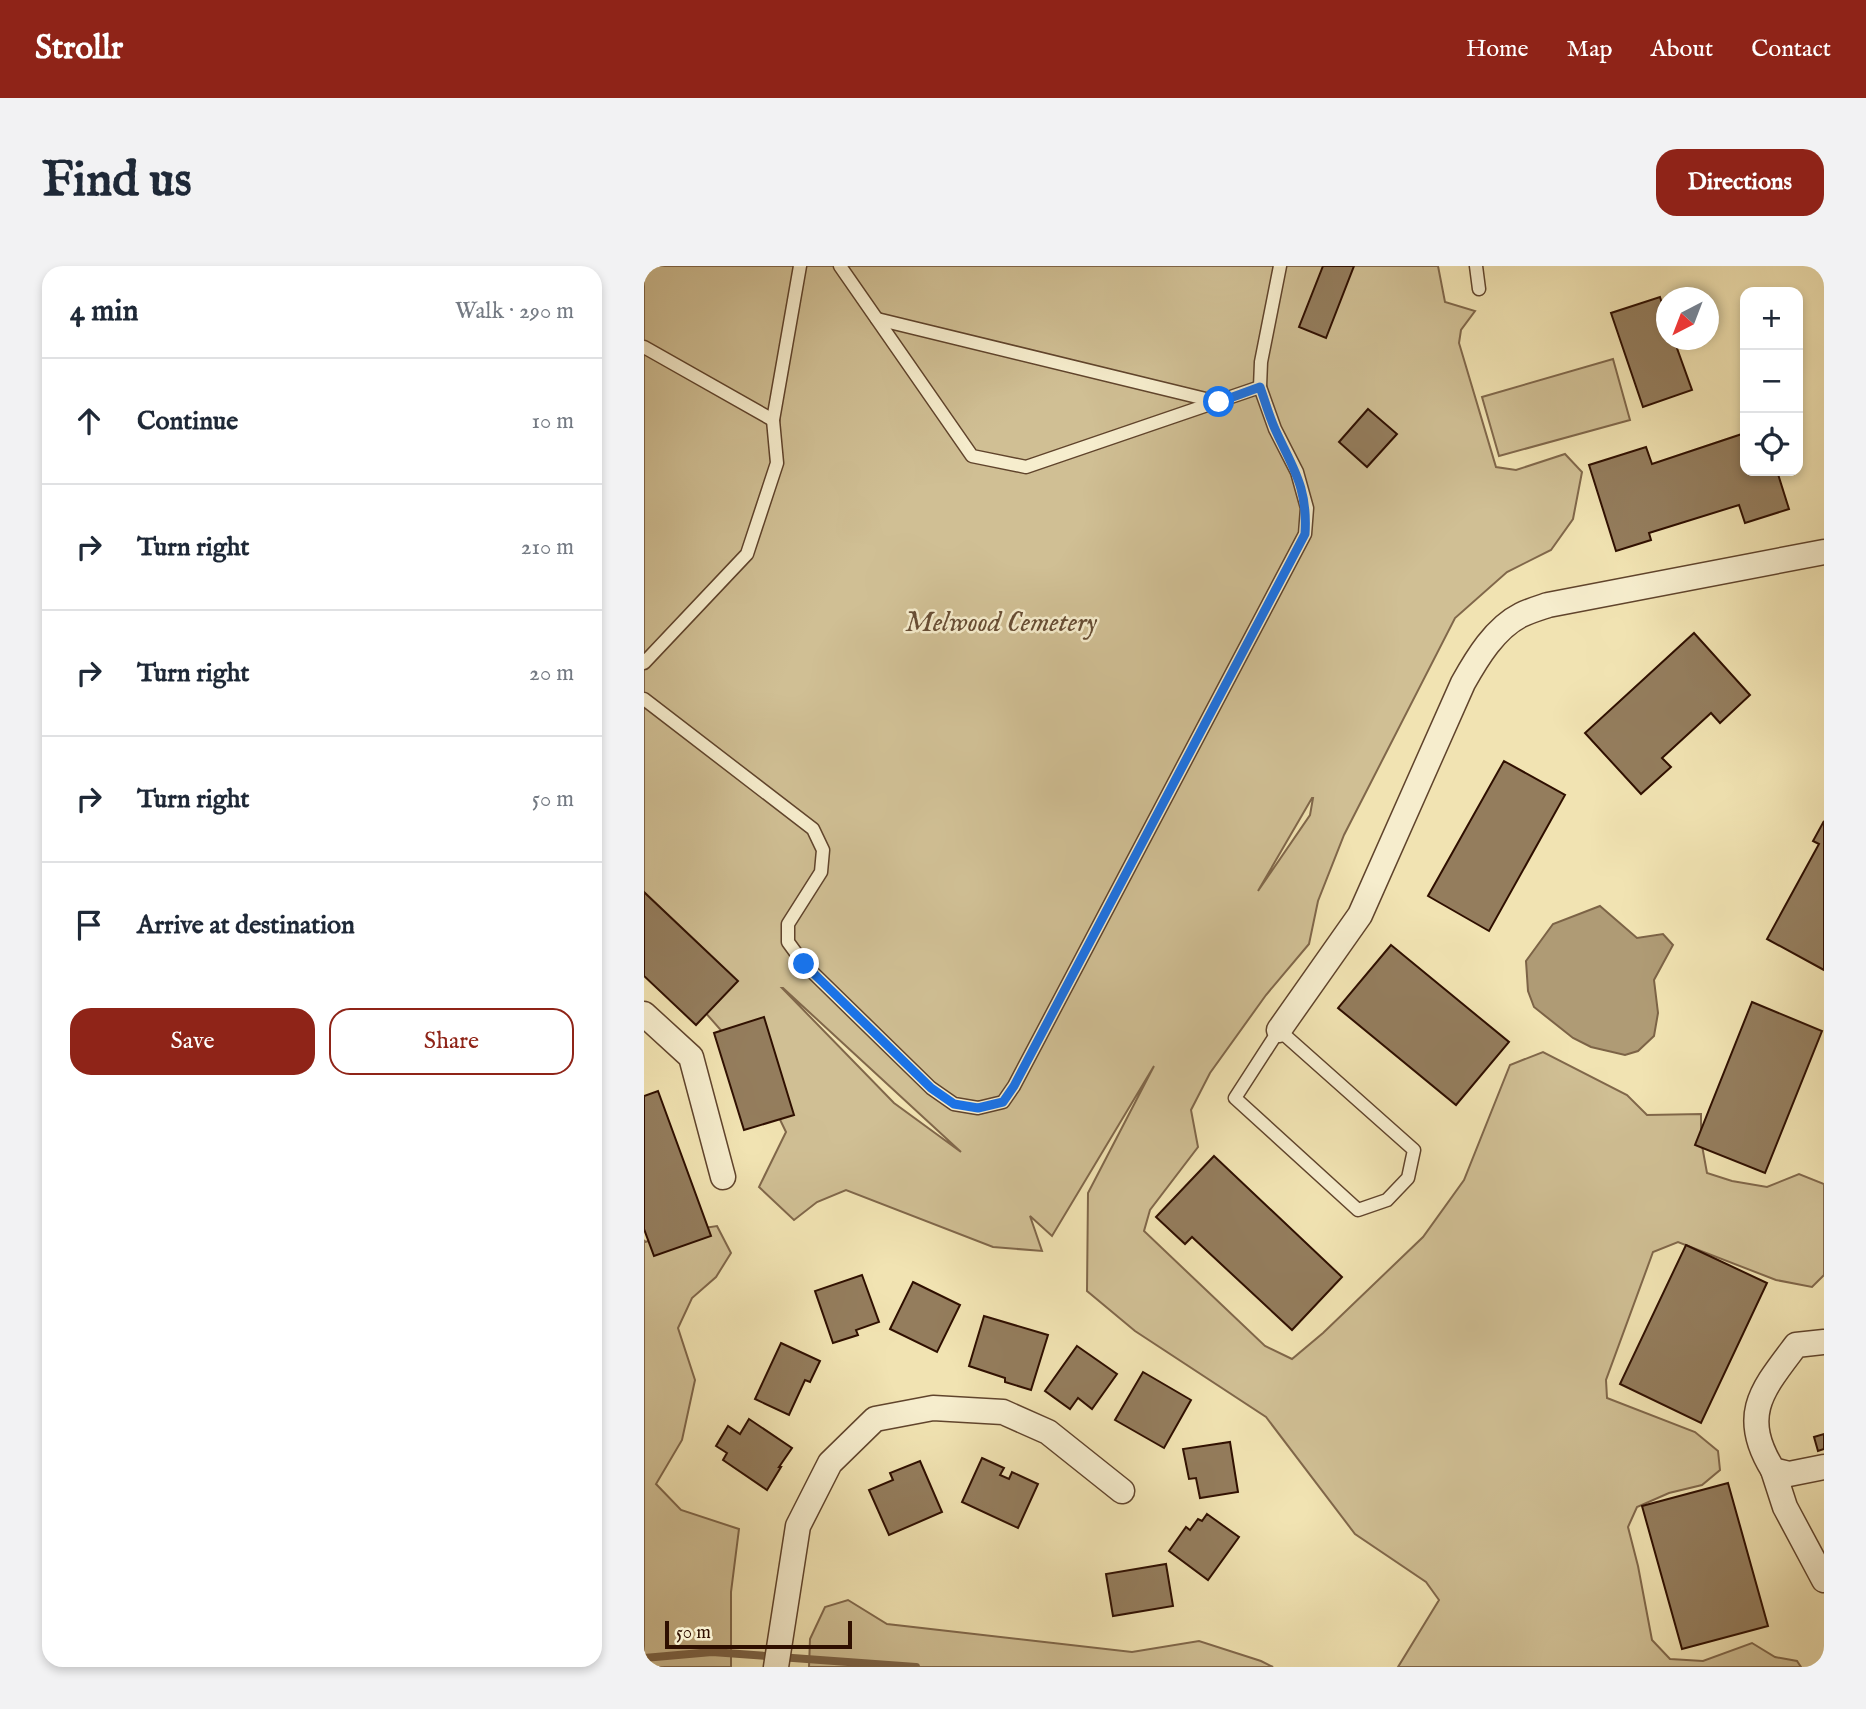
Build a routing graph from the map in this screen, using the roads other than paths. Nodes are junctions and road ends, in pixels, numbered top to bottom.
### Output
1 (800, 266) edge
2 (840, 266) edge
3 (1280, 266) edge
4 (1476, 266) edge
5 (1479, 289) dead end
6 (877, 319) junction
7 (644, 347) edge
8 (1260, 387) junction
9 (1219, 402) junction
10 (773, 420) junction
11 (1824, 552) edge
12 (644, 663) edge
13 (644, 699) edge
14 (644, 1014) edge
15 (1279, 1030) junction
16 (723, 1177) dead end
17 (1824, 1342) edge
18 (1824, 1468) edge
19 (1773, 1470) junction
20 (1122, 1491) dead end
21 (1824, 1580) edge
22 (776, 1667) edge

1 - 10 lane
2 - 6 lane
3 - 8 lane
4 - 5 lane
6 - 9 lane
6 - 9 lane
7 - 10 lane
8 - 9 lane
8 - 13 lane
10 - 12 lane
11 - 15 street
14 - 16 street
15 - 15 lane
17 - 19 street
18 - 19 street
19 - 21 street
20 - 22 street

